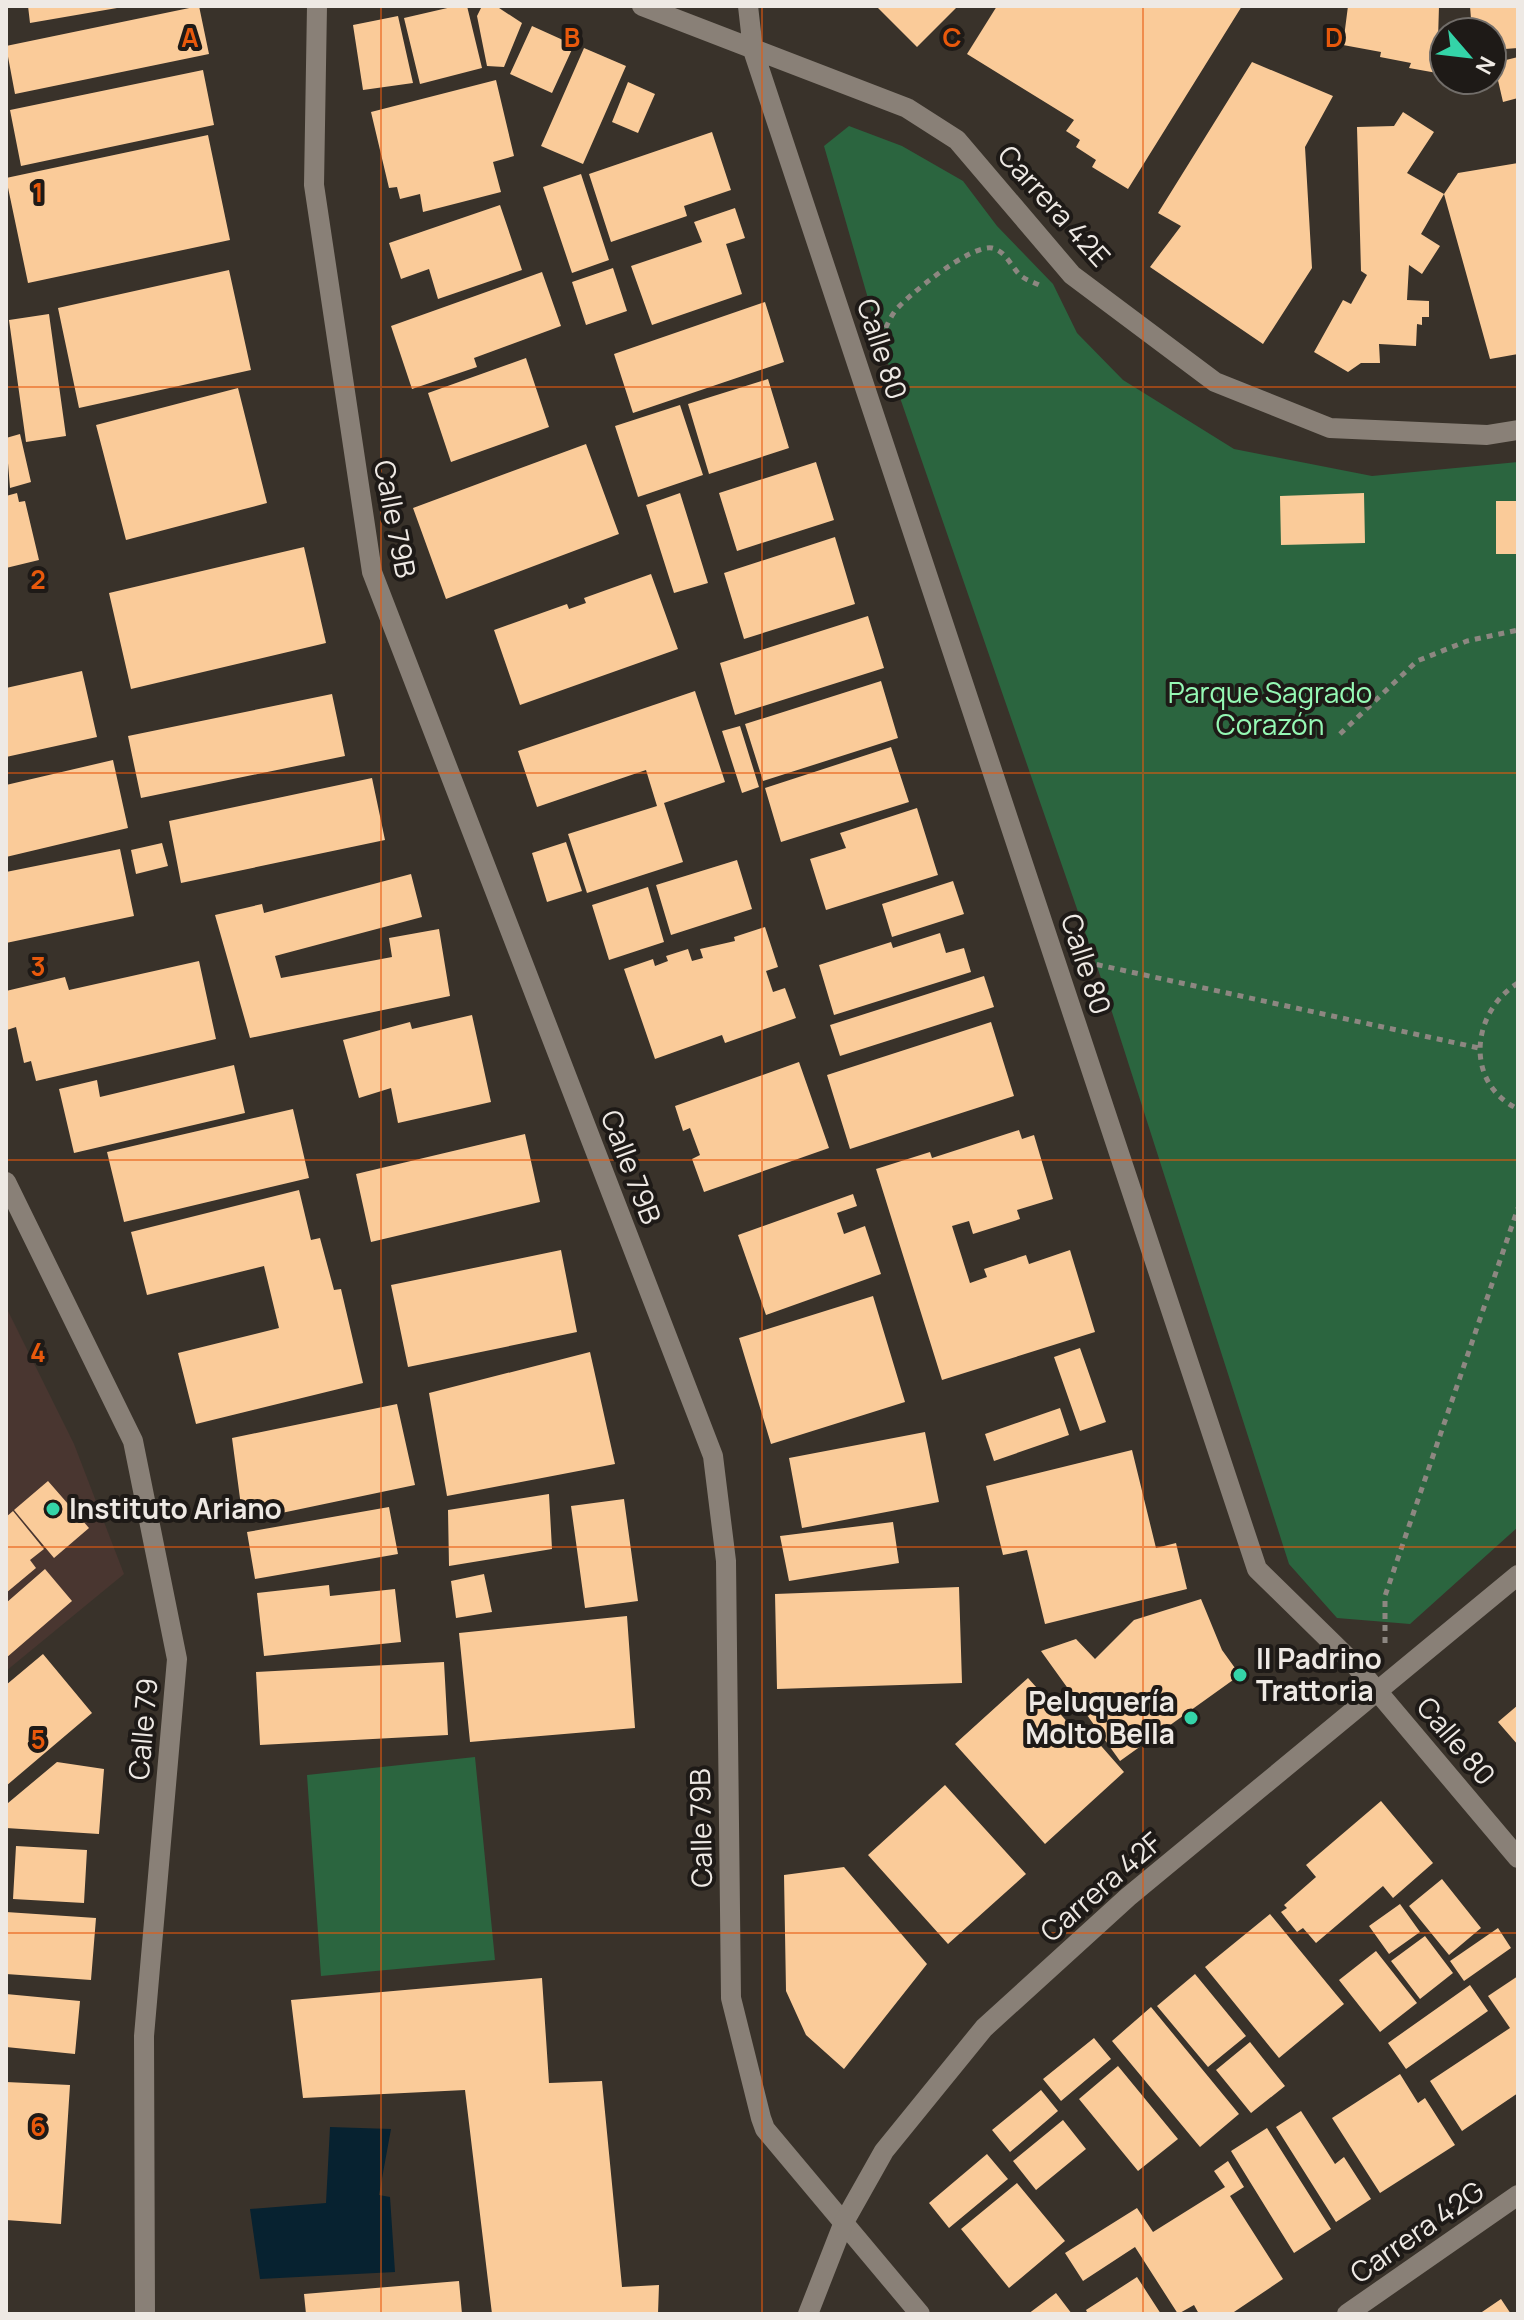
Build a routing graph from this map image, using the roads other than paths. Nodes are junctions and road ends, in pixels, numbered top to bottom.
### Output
1 (317, 6) edge
2 (642, 6) edge
3 (748, 6) edge
4 (753, 50) junction
5 (1518, 430) edge
6 (6, 1182) edge
7 (1518, 1575) edge
8 (1378, 1693) junction
9 (1518, 1858) edge
10 (1518, 2195) edge
11 (844, 2222) junction
12 (145, 2314) edge
13 (808, 2314) edge
14 (920, 2314) edge
15 (1347, 2314) edge

1 - 11 street, Calle 79B
2 - 4 street, Carrera 42E
3 - 4 street, Calle 80
4 - 5 street, Carrera 42E
4 - 8 street, Calle 80
6 - 12 street, Calle 79
7 - 8 street, Carrera 42F
8 - 9 street, Calle 80
8 - 11 street, Carrera 42F
10 - 15 street, Carrera 42G
11 - 13 street, Carrera 42F
11 - 14 street, Calle 79B

